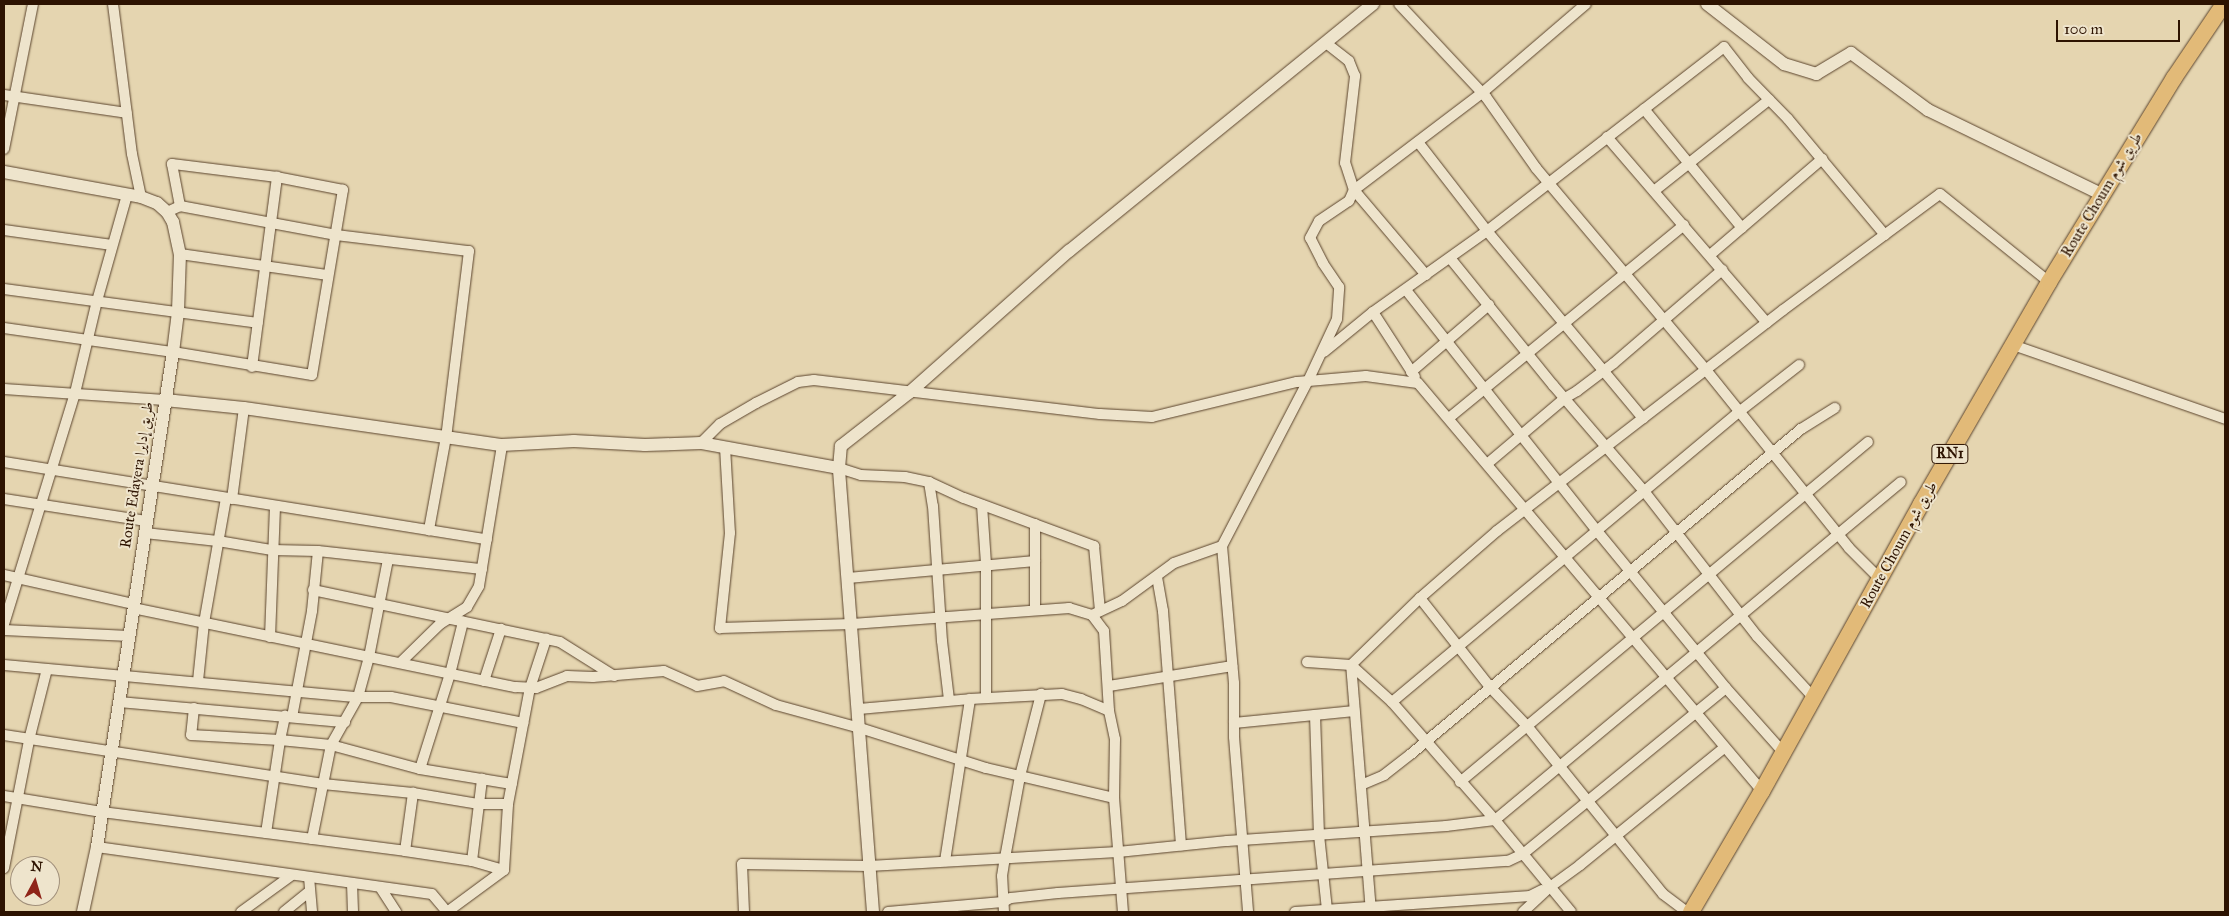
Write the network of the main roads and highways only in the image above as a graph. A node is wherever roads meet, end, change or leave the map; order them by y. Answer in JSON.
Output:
{"nodes":[{"id":1,"x":2224,"y":4,"type":"edge"},
{"id":2,"x":1689,"y":912,"type":"edge"}],
"edges":[{"from":1,"to":2,"type":"highway","name":"Route Choum طريق شوم","number":"RN1"}]}
